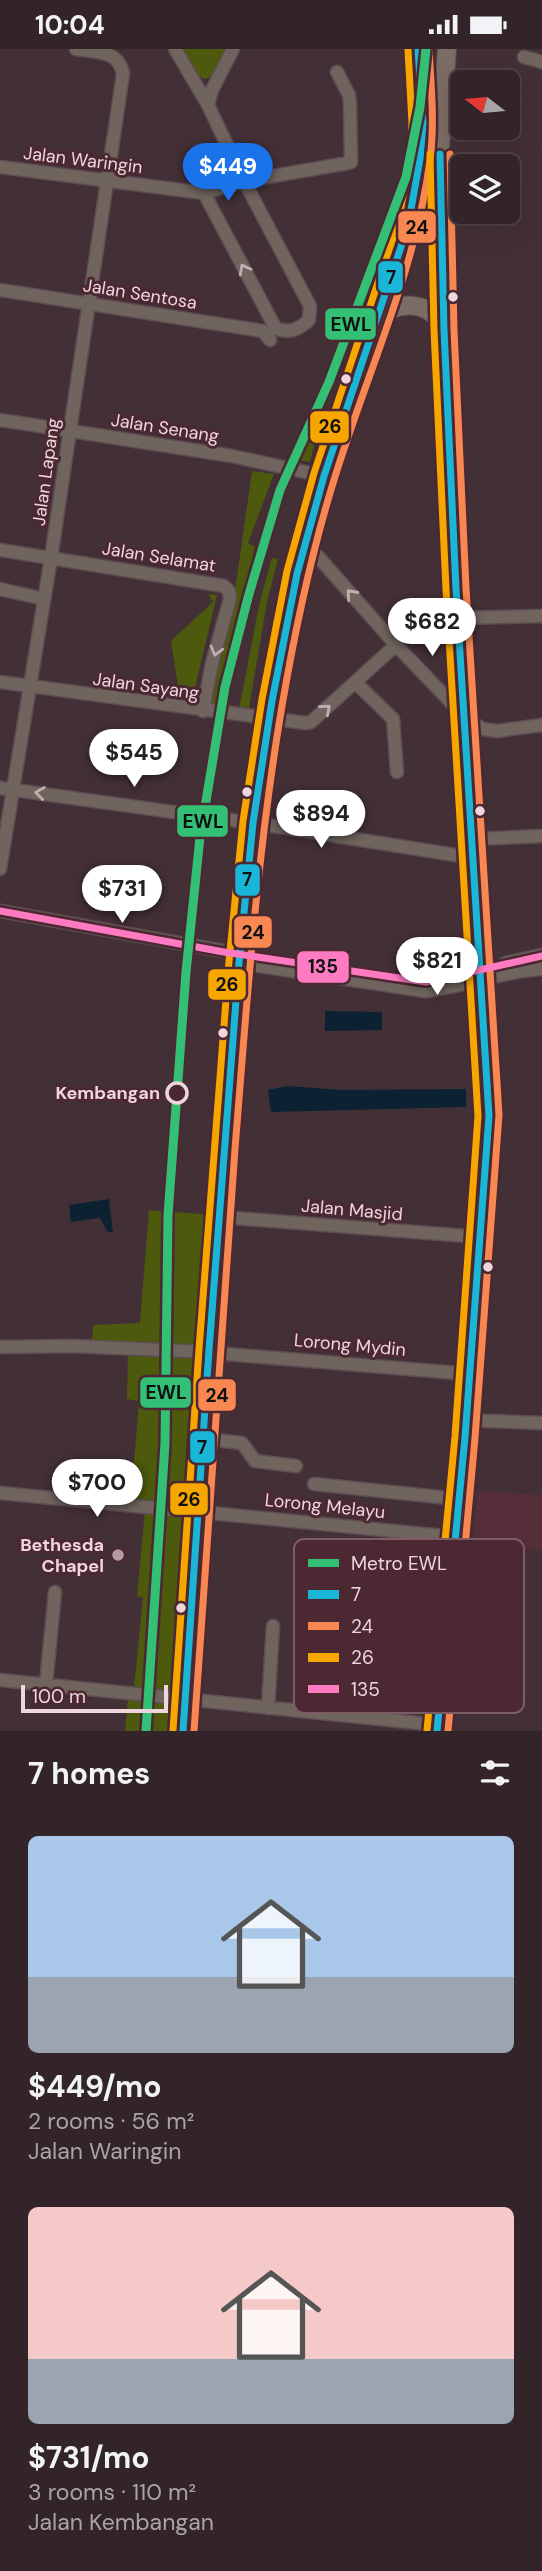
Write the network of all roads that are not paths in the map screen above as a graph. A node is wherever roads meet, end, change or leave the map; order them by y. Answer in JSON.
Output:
{"nodes":[{"id":1,"x":76,"y":49,"type":"edge"},
{"id":2,"x":175,"y":49,"type":"edge"},
{"id":3,"x":233,"y":49,"type":"edge"},
{"id":4,"x":418,"y":49,"type":"edge"},
{"id":5,"x":430,"y":49,"type":"edge"},
{"id":6,"x":447,"y":49,"type":"edge"},
{"id":7,"x":524,"y":57,"type":"dead end"},
{"id":8,"x":542,"y":62,"type":"edge"},
{"id":9,"x":337,"y":72,"type":"dead end"},
{"id":10,"x":423,"y":103,"type":"junction"},
{"id":11,"x":208,"y":105,"type":"junction"},
{"id":12,"x":0,"y":167,"type":"edge"},
{"id":13,"x":106,"y":181,"type":"junction"},
{"id":14,"x":244,"y":181,"type":"junction"},
{"id":15,"x":204,"y":193,"type":"junction"},
{"id":16,"x":0,"y":290,"type":"edge"},
{"id":17,"x":89,"y":303,"type":"junction"},
{"id":18,"x":374,"y":325,"type":"junction"},
{"id":19,"x":444,"y":330,"type":"junction"},
{"id":20,"x":273,"y":334,"type":"junction"},
{"id":21,"x":0,"y":420,"type":"edge"},
{"id":22,"x":70,"y":431,"type":"junction"},
{"id":23,"x":324,"y":476,"type":"junction"},
{"id":24,"x":306,"y":543,"type":"junction"},
{"id":25,"x":0,"y":550,"type":"edge"},
{"id":26,"x":51,"y":558,"type":"junction"},
{"id":27,"x":0,"y":589,"type":"edge"},
{"id":28,"x":44,"y":599,"type":"junction"},
{"id":29,"x":542,"y":616,"type":"edge"},
{"id":30,"x":458,"y":618,"type":"junction"},
{"id":31,"x":396,"y":645,"type":"junction"},
{"id":32,"x":0,"y":682,"type":"edge"},
{"id":33,"x":356,"y":683,"type":"junction"},
{"id":34,"x":29,"y":687,"type":"junction"},
{"id":35,"x":203,"y":711,"type":"junction"},
{"id":36,"x":270,"y":718,"type":"junction"},
{"id":37,"x":466,"y":718,"type":"junction"},
{"id":38,"x":542,"y":725,"type":"edge"},
{"id":39,"x":397,"y":772,"type":"dead end"},
{"id":40,"x":6,"y":789,"type":"edge"},
{"id":41,"x":253,"y":823,"type":"junction"},
{"id":42,"x":542,"y":835,"type":"edge"},
{"id":43,"x":473,"y":839,"type":"junction"},
{"id":44,"x":474,"y":859,"type":"junction"},
{"id":45,"x":0,"y":869,"type":"edge"},
{"id":46,"x":0,"y":911,"type":"edge"},
{"id":47,"x":0,"y":918,"type":"edge"},
{"id":48,"x":542,"y":956,"type":"edge"},
{"id":49,"x":240,"y":958,"type":"junction"},
{"id":50,"x":542,"y":968,"type":"edge"},
{"id":51,"x":480,"y":975,"type":"junction"},
{"id":52,"x":221,"y":1217,"type":"junction"},
{"id":53,"x":480,"y":1237,"type":"junction"},
{"id":54,"x":0,"y":1347,"type":"edge"},
{"id":55,"x":214,"y":1352,"type":"junction"},
{"id":56,"x":470,"y":1374,"type":"junction"},
{"id":57,"x":466,"y":1420,"type":"junction"},
{"id":58,"x":542,"y":1423,"type":"edge"},
{"id":59,"x":204,"y":1439,"type":"junction"},
{"id":60,"x":296,"y":1466,"type":"dead end"},
{"id":61,"x":314,"y":1484,"type":"dead end"},
{"id":62,"x":0,"y":1493,"type":"edge"},
{"id":63,"x":458,"y":1499,"type":"junction"},
{"id":64,"x":197,"y":1518,"type":"junction"},
{"id":65,"x":454,"y":1537,"type":"joint"},
{"id":66,"x":55,"y":1592,"type":"dead end"},
{"id":67,"x":273,"y":1626,"type":"dead end"},
{"id":68,"x":0,"y":1681,"type":"edge"},
{"id":69,"x":46,"y":1684,"type":"junction"},
{"id":70,"x":185,"y":1698,"type":"junction"},
{"id":71,"x":268,"y":1708,"type":"junction"},
{"id":72,"x":294,"y":1711,"type":"edge"},
{"id":73,"x":310,"y":1713,"type":"edge"},
{"id":74,"x":438,"y":1728,"type":"edge"},
{"id":75,"x":183,"y":1731,"type":"edge"}],
"edges":[{"from":1,"to":13,"type":"street","name":"Jalan Lapang"},
{"from":2,"to":11,"type":"street"},
{"from":3,"to":11,"type":"street"},
{"from":4,"to":10,"type":"main road"},
{"from":5,"to":10,"type":"main road"},
{"from":6,"to":19,"type":"main road"},
{"from":7,"to":8,"type":"street"},
{"from":9,"to":14,"type":"street","name":"Jalan Waringin"},
{"from":10,"to":18,"type":"main road"},
{"from":11,"to":14,"type":"street"},
{"from":12,"to":13,"type":"street","name":"Jalan Waringin"},
{"from":13,"to":15,"type":"street","name":"Jalan Waringin"},
{"from":13,"to":17,"type":"street","name":"Jalan Lapang"},
{"from":14,"to":15,"type":"street","name":"Jalan Waringin"},
{"from":14,"to":20,"type":"street"},
{"from":20,"to":15,"type":"street","one_way":true},
{"from":16,"to":17,"type":"street","name":"Jalan Sentosa"},
{"from":17,"to":20,"type":"street","name":"Jalan Sentosa"},
{"from":17,"to":22,"type":"street","name":"Jalan Lapang"},
{"from":18,"to":19,"type":"main road"},
{"from":18,"to":23,"type":"main road"},
{"from":19,"to":30,"type":"main road"},
{"from":21,"to":22,"type":"street","name":"Jalan Senang"},
{"from":22,"to":23,"type":"street","name":"Jalan Senang"},
{"from":22,"to":26,"type":"street","name":"Jalan Lapang"},
{"from":23,"to":24,"type":"main road"},
{"from":31,"to":24,"type":"street","one_way":true},
{"from":24,"to":36,"type":"main road"},
{"from":25,"to":26,"type":"street","name":"Jalan Selamat"},
{"from":26,"to":28,"type":"street","name":"Jalan Lapang"},
{"from":26,"to":35,"type":"street","name":"Jalan Selamat","one_way":true},
{"from":27,"to":28,"type":"street"},
{"from":28,"to":34,"type":"street","name":"Jalan Lapang"},
{"from":29,"to":30,"type":"street"},
{"from":30,"to":37,"type":"main road"},
{"from":31,"to":33,"type":"street","name":"Jalan Sayang"},
{"from":31,"to":37,"type":"street"},
{"from":32,"to":34,"type":"street","name":"Jalan Sayang"},
{"from":36,"to":33,"type":"street","name":"Jalan Sayang","one_way":true},
{"from":33,"to":39,"type":"street"},
{"from":34,"to":35,"type":"street","name":"Jalan Sayang"},
{"from":34,"to":40,"type":"street","name":"Jalan Lapang"},
{"from":35,"to":36,"type":"street","name":"Jalan Sayang"},
{"from":36,"to":41,"type":"main road"},
{"from":37,"to":38,"type":"street"},
{"from":37,"to":43,"type":"main road"},
{"from":41,"to":40,"type":"street","one_way":true},
{"from":40,"to":45,"type":"street","name":"Jalan Lapang"},
{"from":41,"to":44,"type":"street"},
{"from":41,"to":49,"type":"main road"},
{"from":42,"to":43,"type":"street"},
{"from":43,"to":44,"type":"main road"},
{"from":44,"to":51,"type":"main road"},
{"from":46,"to":49,"type":"street"},
{"from":47,"to":49,"type":"street"},
{"from":48,"to":51,"type":"street"},
{"from":49,"to":51,"type":"street"},
{"from":49,"to":52,"type":"main road"},
{"from":50,"to":51,"type":"street"},
{"from":51,"to":53,"type":"main road"},
{"from":52,"to":53,"type":"street","name":"Jalan Masjid"},
{"from":52,"to":55,"type":"main road"},
{"from":53,"to":56,"type":"main road"},
{"from":54,"to":55,"type":"street","name":"Lorong Mydin"},
{"from":55,"to":56,"type":"street","name":"Lorong Mydin"},
{"from":55,"to":59,"type":"main road"},
{"from":56,"to":57,"type":"main road"},
{"from":57,"to":58,"type":"street"},
{"from":57,"to":63,"type":"main road"},
{"from":59,"to":60,"type":"street"},
{"from":59,"to":64,"type":"main road"},
{"from":61,"to":63,"type":"street"},
{"from":62,"to":64,"type":"street","name":"Lorong Melayu"},
{"from":63,"to":65,"type":"main road"},
{"from":64,"to":65,"type":"street","name":"Lorong Melayu"},
{"from":64,"to":70,"type":"main road"},
{"from":66,"to":69,"type":"street"},
{"from":67,"to":71,"type":"street"},
{"from":68,"to":69,"type":"street"},
{"from":69,"to":70,"type":"street"},
{"from":70,"to":71,"type":"street"},
{"from":70,"to":75,"type":"main road"},
{"from":71,"to":72,"type":"street"},
{"from":73,"to":74,"type":"street"}]}
